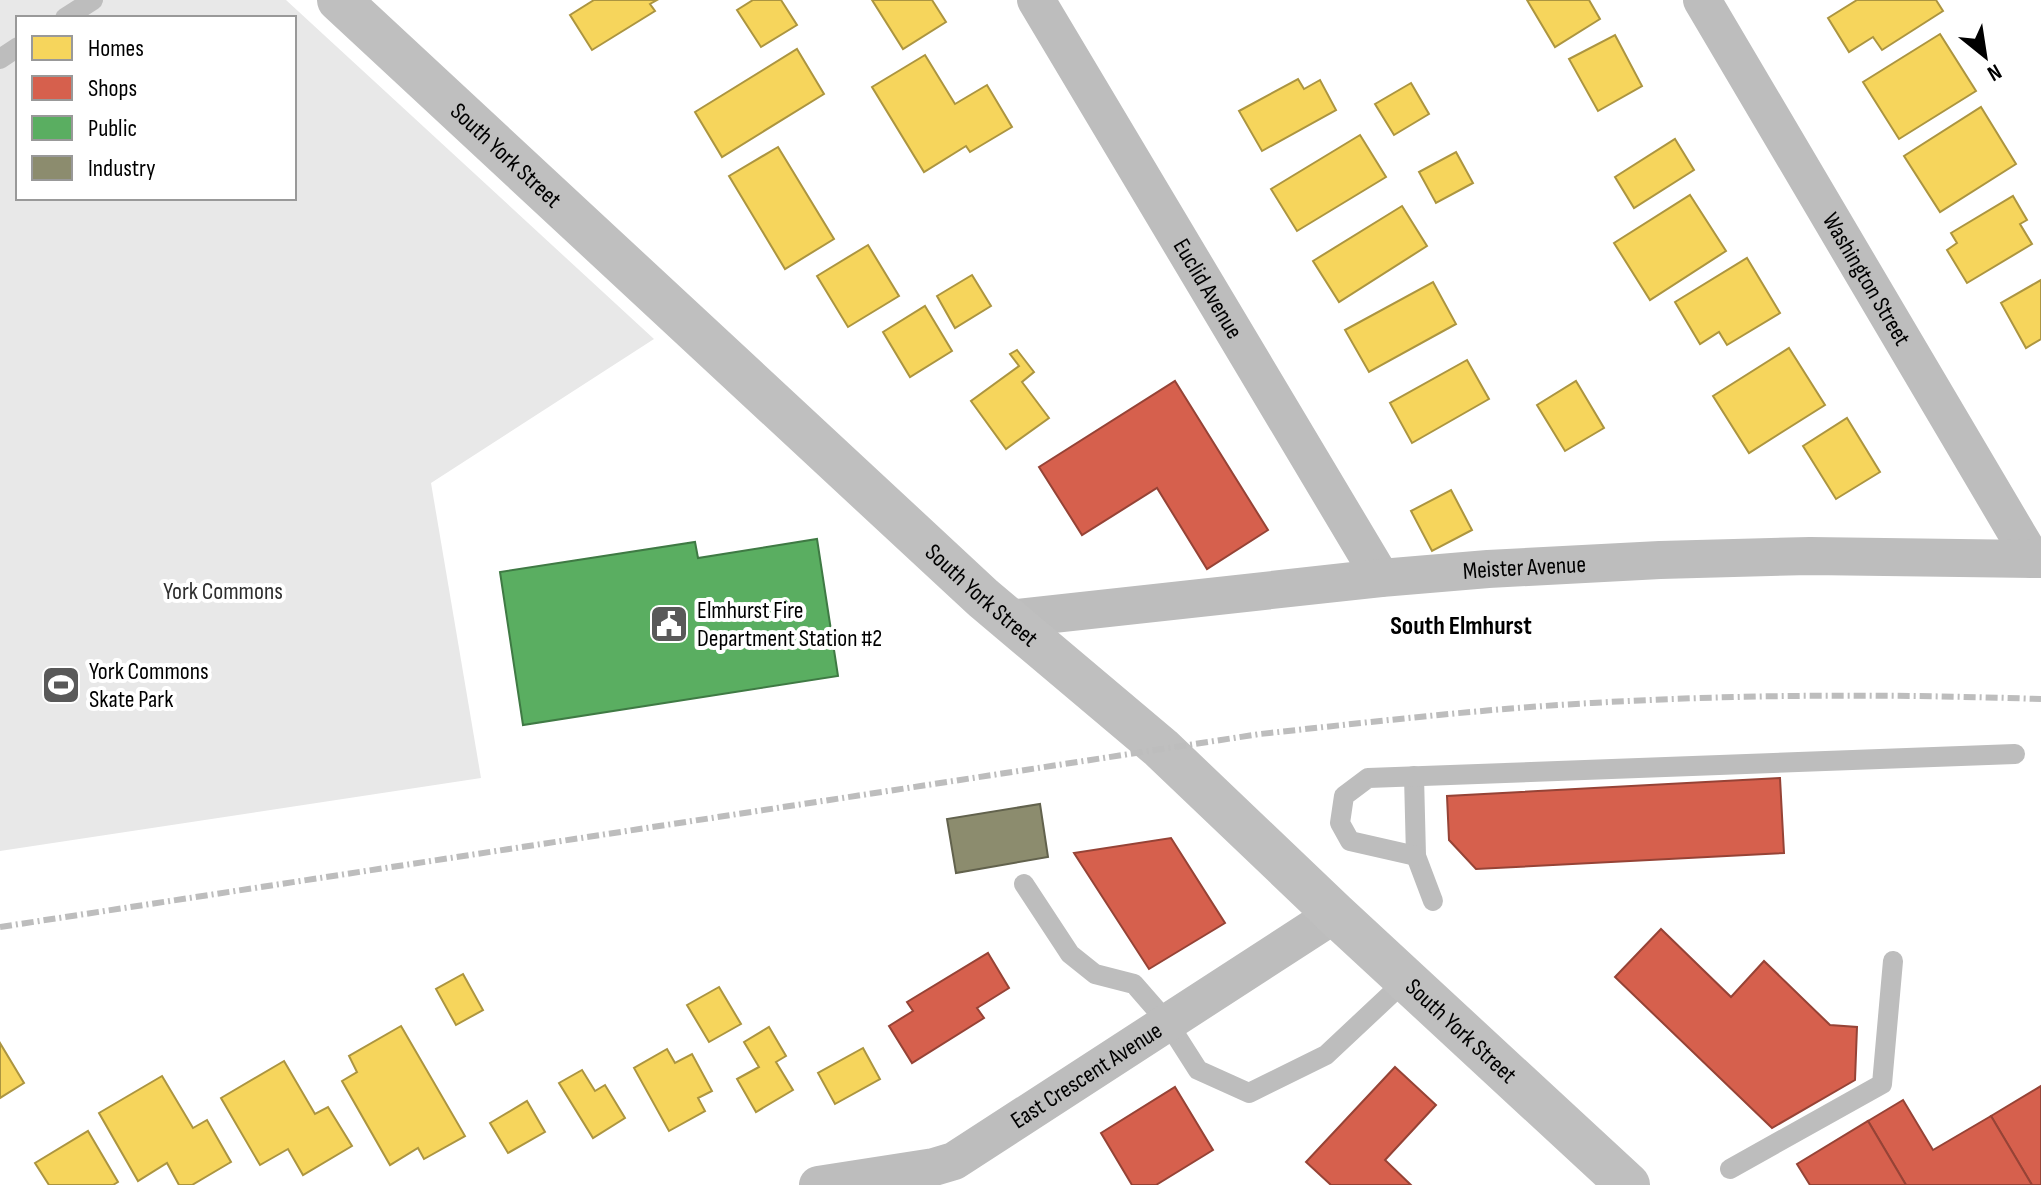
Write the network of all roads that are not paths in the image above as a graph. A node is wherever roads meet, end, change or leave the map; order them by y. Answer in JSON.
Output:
{"nodes":[{"id":1,"x":93,"y":0,"type":"edge"},
{"id":2,"x":339,"y":0,"type":"edge"},
{"id":3,"x":1036,"y":0,"type":"edge"},
{"id":4,"x":1702,"y":0,"type":"edge"},
{"id":5,"x":68,"y":16,"type":"edge"},
{"id":6,"x":2037,"y":559,"type":"edge"},
{"id":7,"x":1381,"y":578,"type":"junction"},
{"id":8,"x":1009,"y":619,"type":"junction"},
{"id":9,"x":2015,"y":754,"type":"dead end"},
{"id":10,"x":1414,"y":776,"type":"junction"},
{"id":11,"x":1416,"y":856,"type":"junction"},
{"id":12,"x":1024,"y":884,"type":"dead end"},
{"id":13,"x":1433,"y":901,"type":"dead end"},
{"id":14,"x":1335,"y":914,"type":"junction"},
{"id":15,"x":1893,"y":961,"type":"dead end"},
{"id":16,"x":1406,"y":980,"type":"junction"},
{"id":17,"x":1168,"y":1023,"type":"junction"},
{"id":18,"x":1730,"y":1169,"type":"dead end"},
{"id":19,"x":818,"y":1185,"type":"edge"},
{"id":20,"x":1628,"y":1185,"type":"edge"}],
"edges":[{"from":1,"to":5,"type":"lane"},
{"from":2,"to":8,"type":"main road","name":"South York Street"},
{"from":3,"to":7,"type":"street","name":"Euclid Avenue"},
{"from":4,"to":6,"type":"street","name":"Washington Street"},
{"from":6,"to":7,"type":"street","name":"Meister Avenue"},
{"from":7,"to":8,"type":"street","name":"Meister Avenue"},
{"from":8,"to":14,"type":"main road","name":"South York Street"},
{"from":9,"to":10,"type":"lane"},
{"from":10,"to":11,"type":"lane"},
{"from":10,"to":11,"type":"lane"},
{"from":11,"to":13,"type":"lane"},
{"from":12,"to":17,"type":"lane"},
{"from":14,"to":16,"type":"main road","name":"South York Street"},
{"from":14,"to":17,"type":"street","name":"East Crescent Avenue"},
{"from":15,"to":18,"type":"lane"},
{"from":16,"to":17,"type":"lane"},
{"from":16,"to":20,"type":"main road","name":"South York Street"},
{"from":17,"to":19,"type":"street","name":"East Crescent Avenue"}]}
